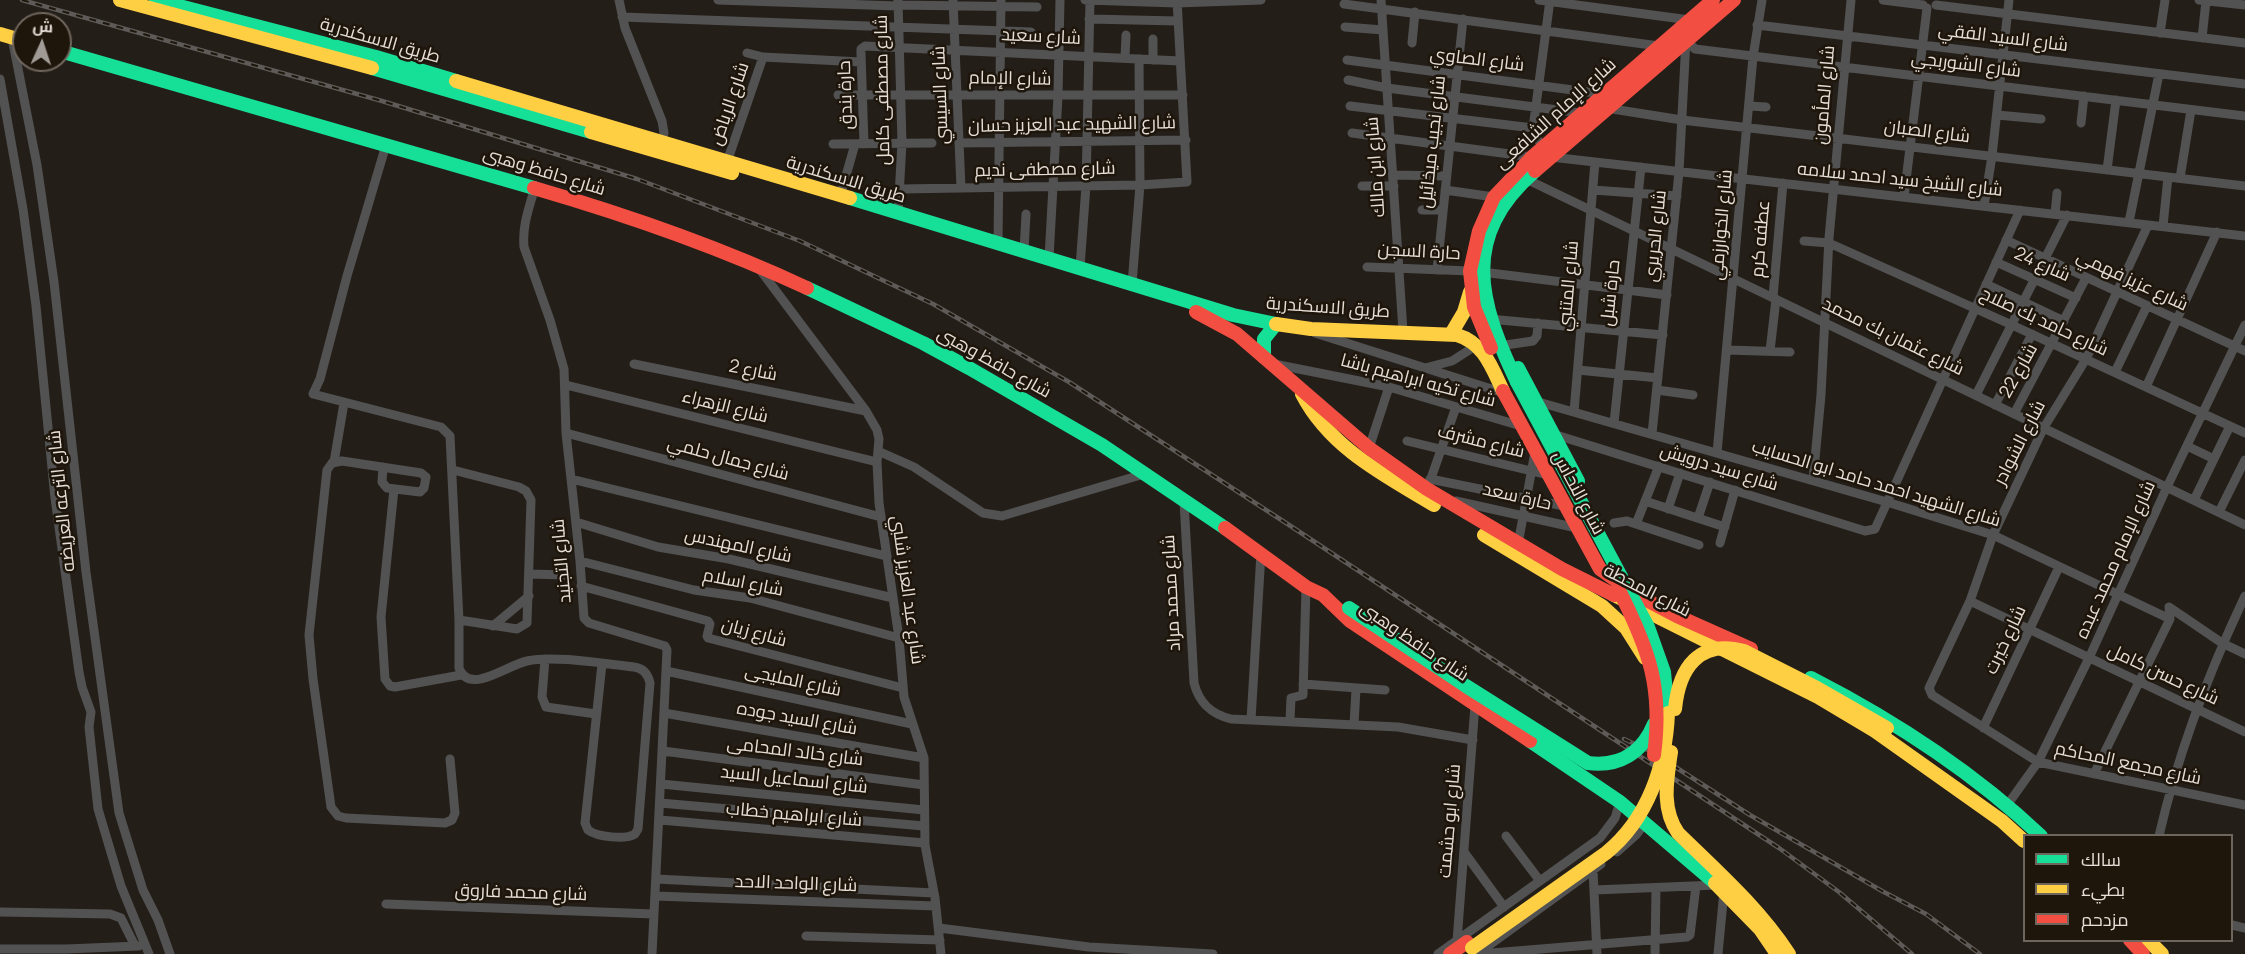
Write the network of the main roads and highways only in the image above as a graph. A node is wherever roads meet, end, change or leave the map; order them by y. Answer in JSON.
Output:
{"nodes":[{"id":1,"x":120,"y":0,"type":"edge"},
{"id":2,"x":156,"y":0,"type":"edge"},
{"id":3,"x":1713,"y":0,"type":"edge"},
{"id":4,"x":1734,"y":0,"type":"edge"},
{"id":5,"x":297,"y":42,"type":"junction"},
{"id":6,"x":72,"y":54,"type":"edge"},
{"id":7,"x":1604,"y":101,"type":"junction"},
{"id":8,"x":661,"y":147,"type":"junction"},
{"id":9,"x":1547,"y":152,"type":"junction"},
{"id":10,"x":1476,"y":271,"type":"junction"},
{"id":11,"x":1470,"y":287,"type":"junction"},
{"id":12,"x":1276,"y":324,"type":"junction"},
{"id":13,"x":1451,"y":334,"type":"junction"},
{"id":14,"x":1499,"y":346,"type":"junction"},
{"id":15,"x":1268,"y":360,"type":"junction"},
{"id":16,"x":1510,"y":386,"type":"junction"},
{"id":17,"x":1298,"y":387,"type":"junction"},
{"id":18,"x":1600,"y":569,"type":"junction"},
{"id":19,"x":1591,"y":583,"type":"junction"},
{"id":20,"x":1323,"y":595,"type":"junction"},
{"id":21,"x":1637,"y":595,"type":"junction"},
{"id":22,"x":1657,"y":686,"type":"junction"},
{"id":23,"x":1658,"y":711,"type":"junction"},
{"id":24,"x":2033,"y":834,"type":"edge"},
{"id":25,"x":2039,"y":834,"type":"edge"},
{"id":26,"x":2023,"y":839,"type":"edge"},
{"id":27,"x":2132,"y":942,"type":"edge"},
{"id":28,"x":2150,"y":942,"type":"edge"},
{"id":29,"x":1471,"y":949,"type":"edge"},
{"id":30,"x":1779,"y":953,"type":"edge"},
{"id":31,"x":1450,"y":954,"type":"edge"},
{"id":32,"x":2143,"y":954,"type":"edge"},
{"id":33,"x":2162,"y":954,"type":"edge"}],
"edges":[{"from":1,"to":5,"type":"main road","name":"طريق الاسكندرية"},
{"from":2,"to":5,"type":"main road","name":"طريق الاسكندرية"},
{"from":3,"to":7,"type":"main road","name":"شارع الإمام الشافعى"},
{"from":4,"to":7,"type":"main road","name":"شارع الإمام الشافعى"},
{"from":5,"to":8,"type":"main road","name":"طريق الاسكندرية"},
{"from":6,"to":20,"type":"main road","name":"شارع حافظ وهبى"},
{"from":7,"to":9,"type":"main road","name":"شارع الإمام الشافعى"},
{"from":7,"to":9,"type":"main road","name":"شارع الإمام الشافعى"},
{"from":8,"to":12,"type":"main road","name":"طريق الاسكندرية"},
{"from":8,"to":15,"type":"main road","name":"طريق الاسكندرية"},
{"from":9,"to":10,"type":"main road","name":"شارع الإمام الشافعى"},
{"from":9,"to":10,"type":"main road","name":"شارع الإمام الشافعى"},
{"from":10,"to":11,"type":"main road","name":"شارع الإمام الشافعى"},
{"from":10,"to":14,"type":"main road","name":"شارع الإمام الشافعى"},
{"from":11,"to":13,"type":"main road"},
{"from":11,"to":16,"type":"main road","name":"شارع الإمام الشافعى"},
{"from":12,"to":13,"type":"main road","name":"طريق الاسكندرية"},
{"from":12,"to":15,"type":"main road"},
{"from":13,"to":16,"type":"main road","name":"طريق الاسكندرية"},
{"from":14,"to":16,"type":"main road","name":"شارع الإمام الشافعى"},
{"from":14,"to":21,"type":"main road","name":"شارع الإمام الشافعى"},
{"from":15,"to":17,"type":"main road","name":"شارع المحطة"},
{"from":16,"to":18,"type":"main road","name":"شارع النحاس"},
{"from":16,"to":22,"type":"main road","bridge":true},
{"from":16,"to":29,"type":"main road","bridge":true},
{"from":17,"to":19,"type":"main road","name":"شارع المحطة"},
{"from":17,"to":22,"type":"main road","bridge":true},
{"from":18,"to":19,"type":"main road"},
{"from":18,"to":21,"type":"main road","name":"شارع النحاس"},
{"from":19,"to":26,"type":"main road","name":"شارع المحطة"},
{"from":20,"to":23,"type":"main road","bridge":true},
{"from":20,"to":30,"type":"main road","name":"شارع حافظ وهبى"},
{"from":21,"to":25,"type":"main road","name":"شارع المحطة"},
{"from":22,"to":23,"type":"main road","bridge":true},
{"from":23,"to":29,"type":"main road","bridge":true},
{"from":24,"to":30,"type":"main road","bridge":true},
{"from":27,"to":32,"type":"main road"},
{"from":28,"to":33,"type":"main road"},
{"from":29,"to":31,"type":"main road"}]}
